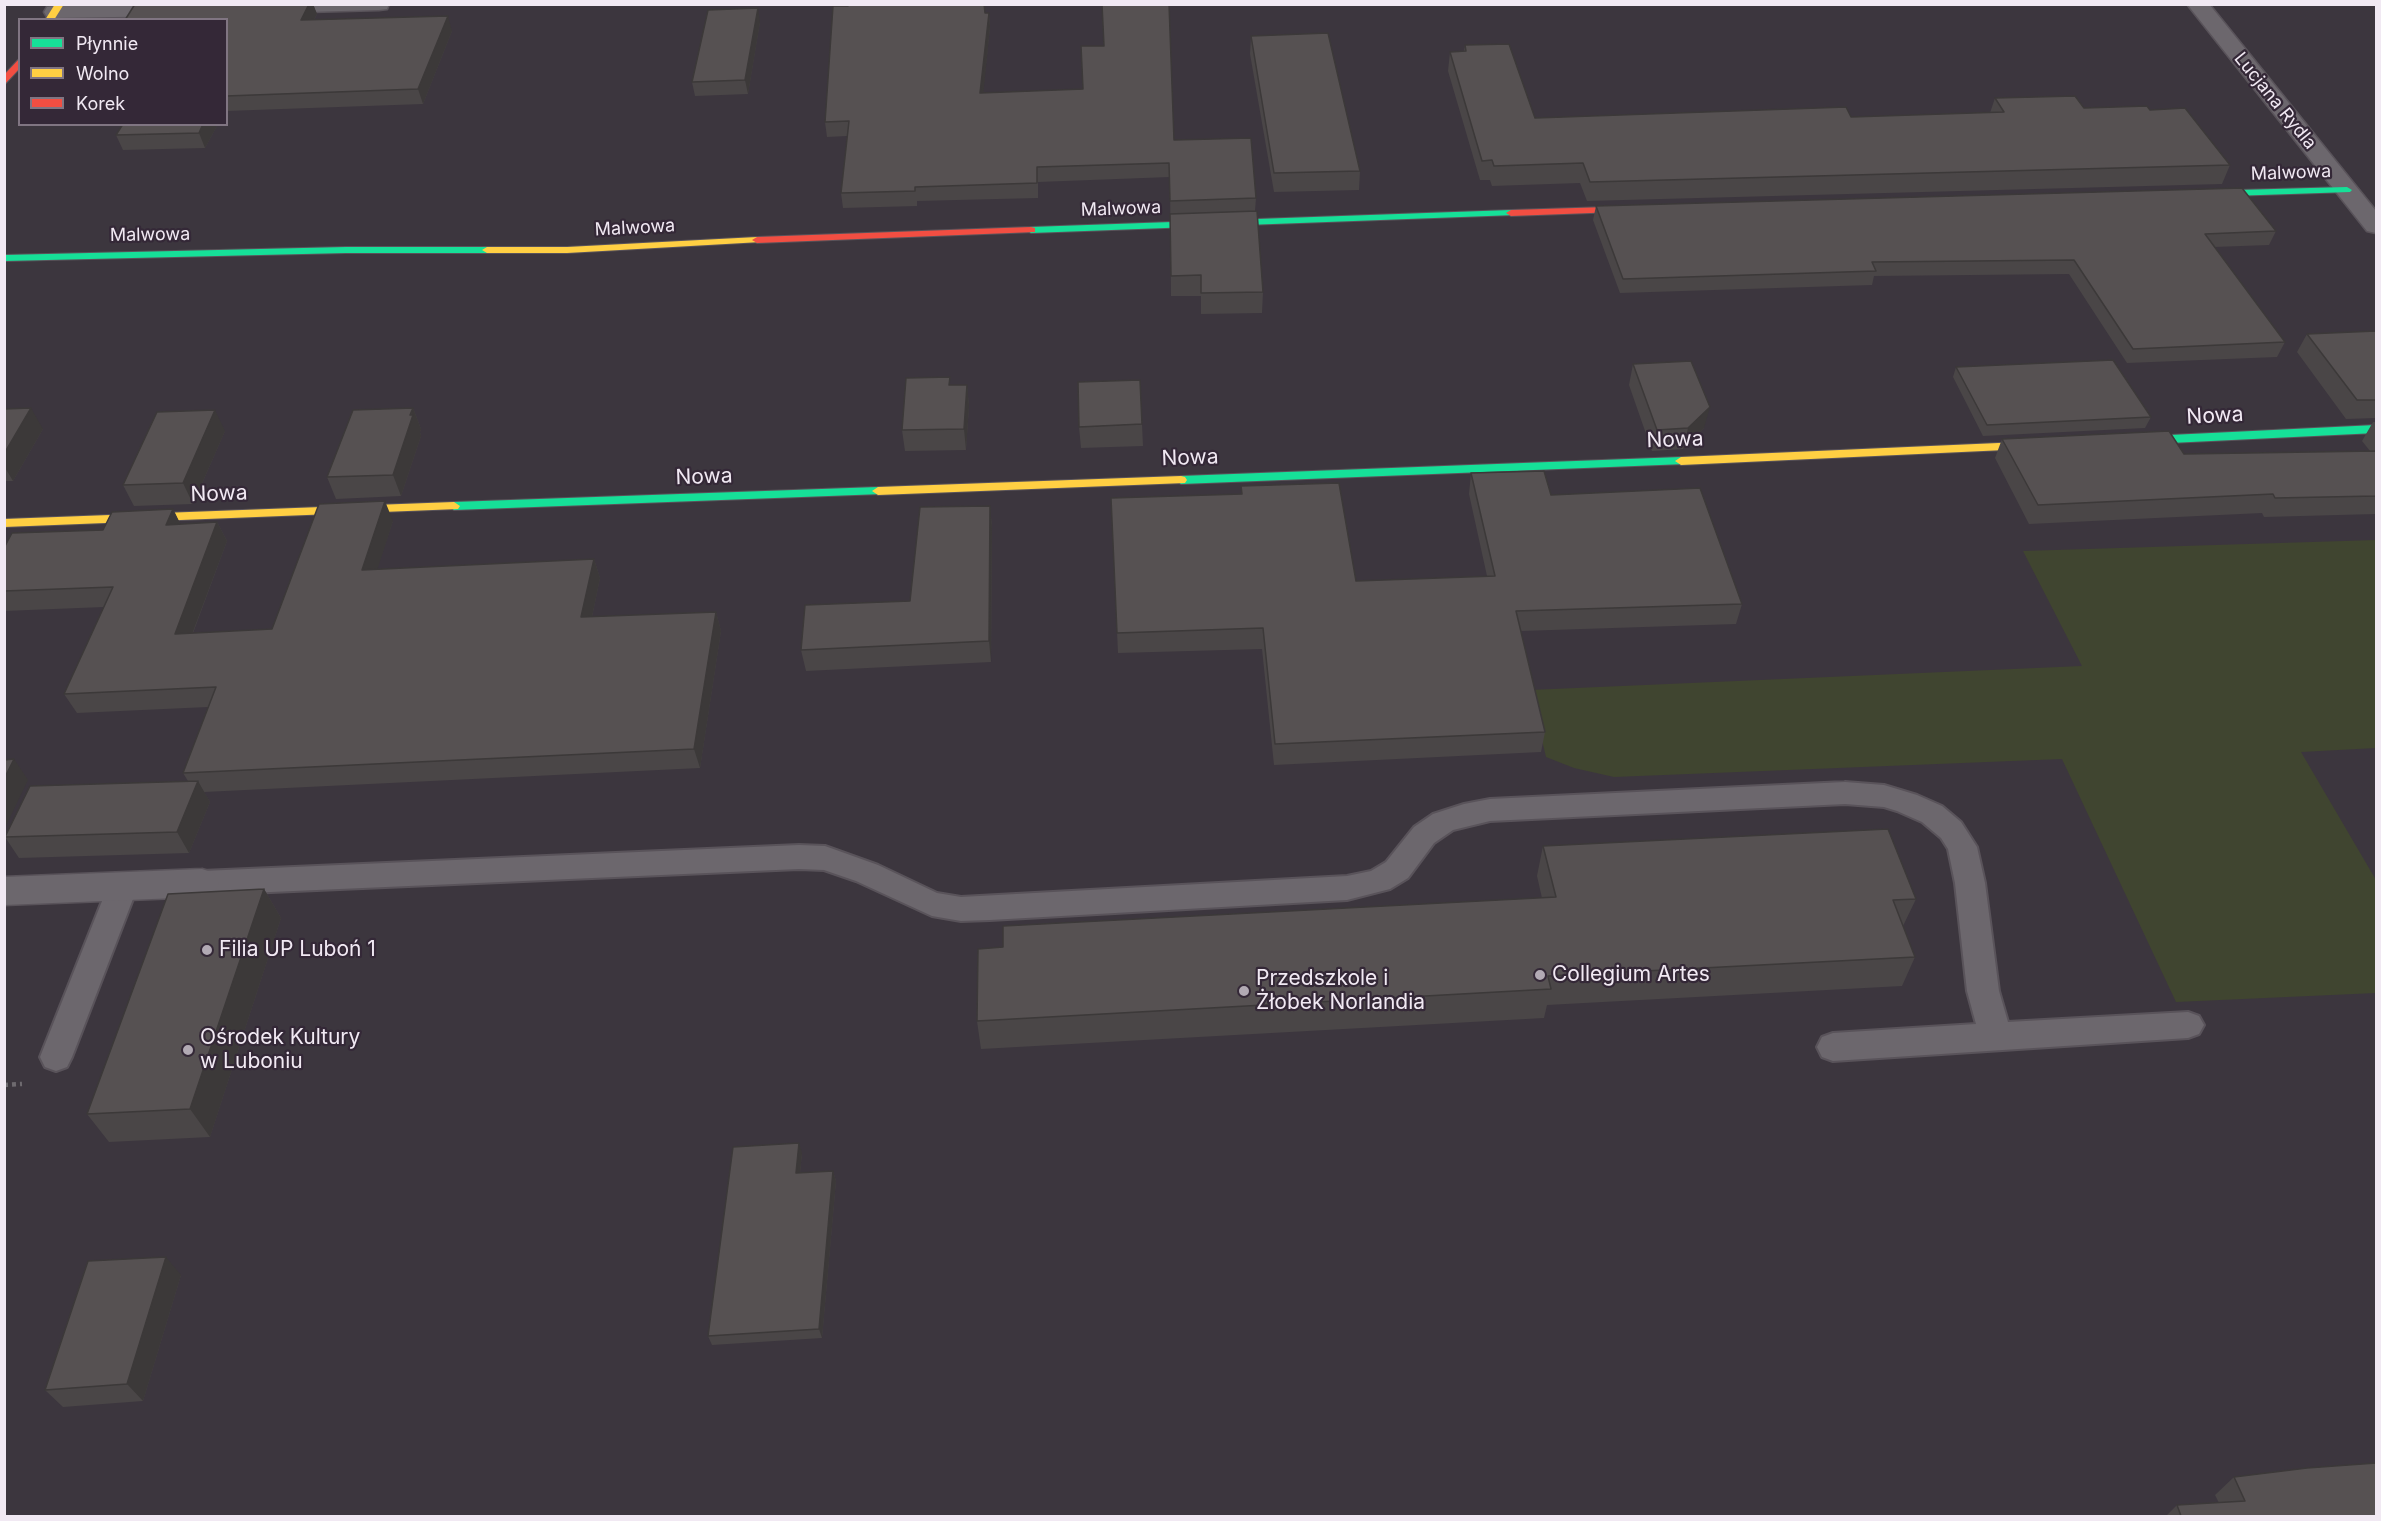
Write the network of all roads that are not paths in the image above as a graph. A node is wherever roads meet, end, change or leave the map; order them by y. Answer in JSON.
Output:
{"nodes":[{"id":1,"x":379,"y":4,"type":"edge"},
{"id":2,"x":2197,"y":4,"type":"edge"},
{"id":3,"x":249,"y":8,"type":"edge"},
{"id":4,"x":201,"y":9,"type":"edge"},
{"id":5,"x":55,"y":12,"type":"edge"},
{"id":6,"x":18,"y":64,"type":"edge"},
{"id":7,"x":4,"y":82,"type":"edge"},
{"id":8,"x":2347,"y":190,"type":"junction"},
{"id":9,"x":2191,"y":194,"type":"edge"},
{"id":10,"x":1655,"y":209,"type":"edge"},
{"id":11,"x":2376,"y":226,"type":"edge"},
{"id":12,"x":4,"y":258,"type":"edge"},
{"id":13,"x":2376,"y":429,"type":"edge"},
{"id":14,"x":2116,"y":441,"type":"edge"},
{"id":15,"x":2057,"y":444,"type":"edge"},
{"id":16,"x":4,"y":523,"type":"edge"},
{"id":17,"x":202,"y":883,"type":"joint"},
{"id":18,"x":123,"y":886,"type":"junction"},
{"id":19,"x":4,"y":891,"type":"edge"},
{"id":20,"x":2188,"y":1025,"type":"dead end"},
{"id":21,"x":1995,"y":1036,"type":"junction"},
{"id":22,"x":1833,"y":1047,"type":"dead end"},
{"id":23,"x":56,"y":1057,"type":"dead end"}],
"edges":[{"from":1,"to":3,"type":"street"},
{"from":2,"to":8,"type":"street","name":"Lucjana Rydla"},
{"from":4,"to":5,"type":"street"},
{"from":6,"to":7,"type":"street"},
{"from":8,"to":9,"type":"street","name":"Malwowa"},
{"from":8,"to":11,"type":"street","name":"Lucjana Rydla"},
{"from":10,"to":12,"type":"street","name":"Malwowa"},
{"from":13,"to":14,"type":"street","name":"Nowa"},
{"from":15,"to":16,"type":"street","name":"Nowa"},
{"from":17,"to":18,"type":"street"},
{"from":17,"to":21,"type":"lane"},
{"from":18,"to":19,"type":"street"},
{"from":18,"to":23,"type":"lane"},
{"from":20,"to":21,"type":"lane"},
{"from":21,"to":22,"type":"lane"}]}
